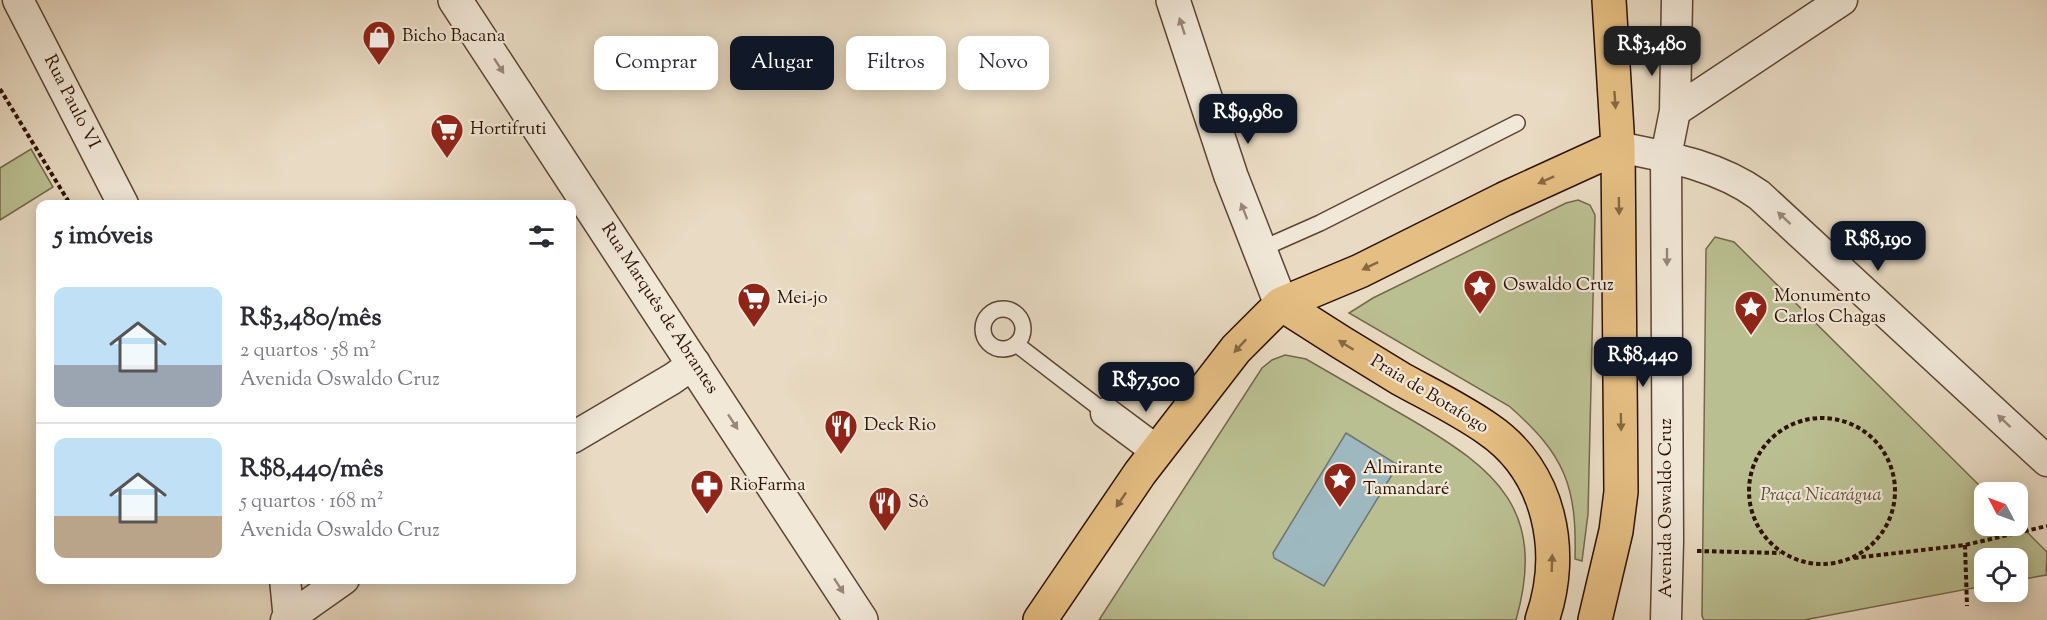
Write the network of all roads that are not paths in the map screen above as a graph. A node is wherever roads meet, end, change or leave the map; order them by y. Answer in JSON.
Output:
{"nodes":[{"id":1,"x":18,"y":0,"type":"edge"},
{"id":2,"x":455,"y":0,"type":"edge"},
{"id":3,"x":1173,"y":0,"type":"edge"},
{"id":4,"x":1609,"y":0,"type":"edge"},
{"id":5,"x":1677,"y":0,"type":"edge"},
{"id":6,"x":1842,"y":0,"type":"edge"},
{"id":7,"x":1675,"y":111,"type":"junction"},
{"id":8,"x":1517,"y":123,"type":"dead end"},
{"id":9,"x":1618,"y":147,"type":"junction"},
{"id":10,"x":1666,"y":156,"type":"junction"},
{"id":11,"x":121,"y":200,"type":"edge"},
{"id":12,"x":1259,"y":250,"type":"junction"},
{"id":13,"x":1281,"y":304,"type":"junction"},
{"id":14,"x":1016,"y":344,"type":"dead end"},
{"id":15,"x":695,"y":363,"type":"junction"},
{"id":16,"x":1106,"y":413,"type":"joint"},
{"id":17,"x":576,"y":436,"type":"edge"},
{"id":18,"x":1157,"y":451,"type":"junction"},
{"id":19,"x":2047,"y":461,"type":"edge"},
{"id":20,"x":285,"y":584,"type":"edge"},
{"id":21,"x":337,"y":584,"type":"edge"},
{"id":22,"x":288,"y":619,"type":"edge"},
{"id":23,"x":861,"y":620,"type":"edge"},
{"id":24,"x":1041,"y":620,"type":"edge"},
{"id":25,"x":1542,"y":620,"type":"edge"},
{"id":26,"x":1595,"y":620,"type":"edge"},
{"id":27,"x":1666,"y":620,"type":"edge"}],
"edges":[{"from":1,"to":11,"type":"street","name":"Rua Paulo VI"},
{"from":2,"to":15,"type":"street","name":"Rua Marquês de Abrantes","one_way":true},
{"from":12,"to":3,"type":"street","one_way":true},
{"from":4,"to":9,"type":"main road","one_way":true},
{"from":5,"to":7,"type":"street","name":"Avenida Oswaldo Cruz"},
{"from":6,"to":7,"type":"street"},
{"from":7,"to":10,"type":"street","name":"Avenida Oswaldo Cruz"},
{"from":8,"to":12,"type":"lane"},
{"from":9,"to":10,"type":"street"},
{"from":9,"to":13,"type":"main road","one_way":true},
{"from":9,"to":26,"type":"main road","one_way":true},
{"from":19,"to":10,"type":"street","one_way":true},
{"from":10,"to":27,"type":"street","name":"Avenida Oswaldo Cruz","one_way":true},
{"from":12,"to":13,"type":"street"},
{"from":13,"to":18,"type":"main road","one_way":true},
{"from":25,"to":13,"type":"main road","name":"Praia de Botafogo","one_way":true},
{"from":14,"to":16,"type":"lane"},
{"from":15,"to":17,"type":"street"},
{"from":15,"to":23,"type":"street","name":"Rua Marquês de Abrantes","one_way":true},
{"from":16,"to":18,"type":"street"},
{"from":18,"to":24,"type":"main road","one_way":true},
{"from":20,"to":22,"type":"street"},
{"from":21,"to":22,"type":"street"}]}
